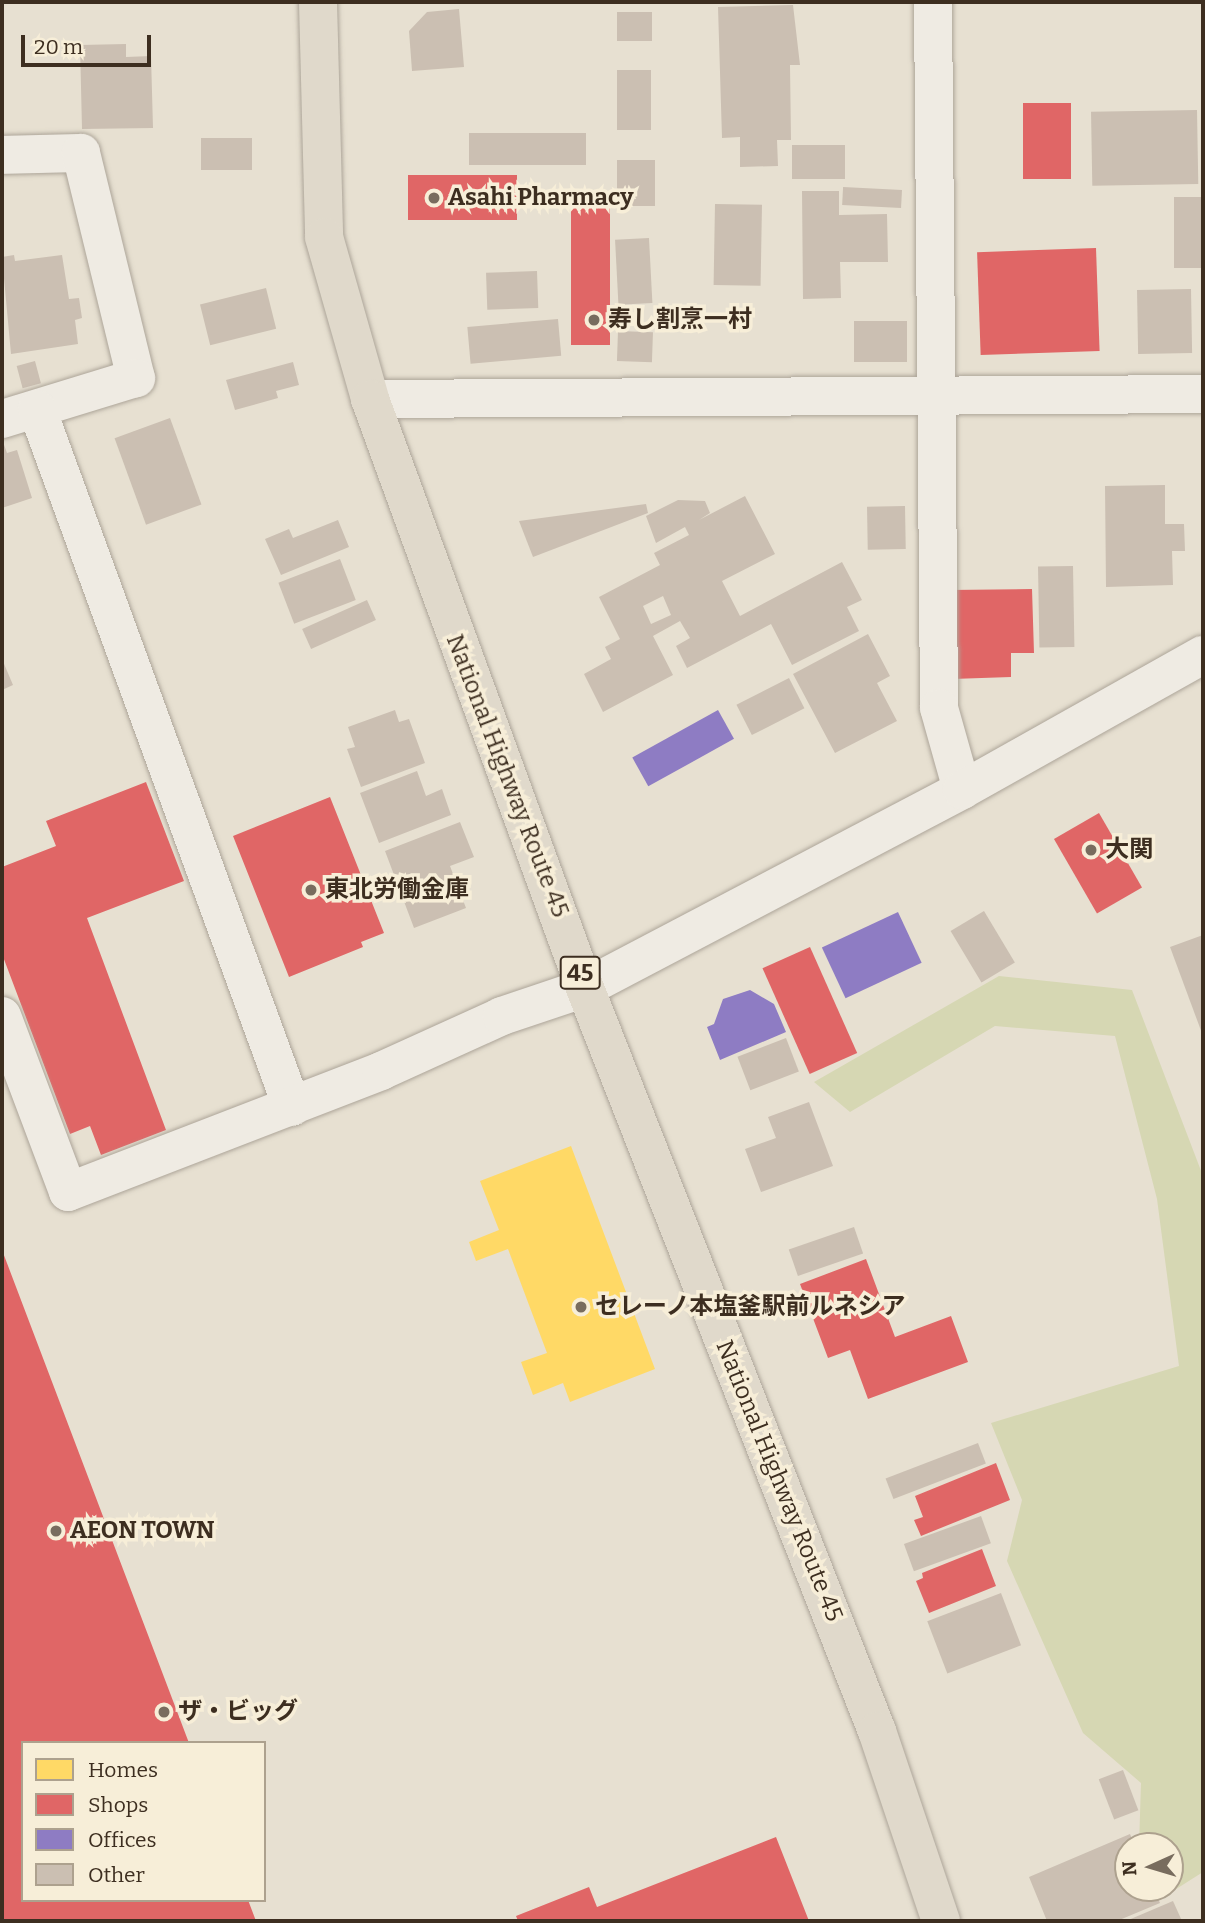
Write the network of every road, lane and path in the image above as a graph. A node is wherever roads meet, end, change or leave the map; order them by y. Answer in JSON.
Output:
{"nodes":[{"id":1,"x":318,"y":2,"type":"edge"},
{"id":2,"x":933,"y":2,"type":"edge"},
{"id":3,"x":2,"y":155,"type":"edge"},
{"id":4,"x":1203,"y":394,"type":"edge"},
{"id":5,"x":935,"y":396,"type":"junction"},
{"id":6,"x":370,"y":399,"type":"junction"},
{"id":7,"x":19,"y":414,"type":"edge"},
{"id":8,"x":1203,"y":655,"type":"edge"},
{"id":9,"x":962,"y":790,"type":"junction"},
{"id":10,"x":585,"y":988,"type":"junction"},
{"id":11,"x":2,"y":1016,"type":"edge"},
{"id":12,"x":292,"y":1107,"type":"junction"},
{"id":13,"x":941,"y":1921,"type":"edge"}],
"edges":[{"from":1,"to":6,"type":"highway","name":"National Highway Route 45","number":"45"},
{"from":2,"to":5,"type":"street"},
{"from":3,"to":7,"type":"street"},
{"from":4,"to":5,"type":"street"},
{"from":5,"to":6,"type":"street"},
{"from":5,"to":9,"type":"street"},
{"from":6,"to":10,"type":"highway","name":"National Highway Route 45","number":"45"},
{"from":7,"to":12,"type":"street"},
{"from":8,"to":9,"type":"street"},
{"from":9,"to":10,"type":"street"},
{"from":10,"to":12,"type":"street"},
{"from":10,"to":13,"type":"highway","name":"National Highway Route 45","number":"45"},
{"from":11,"to":12,"type":"street"}]}
